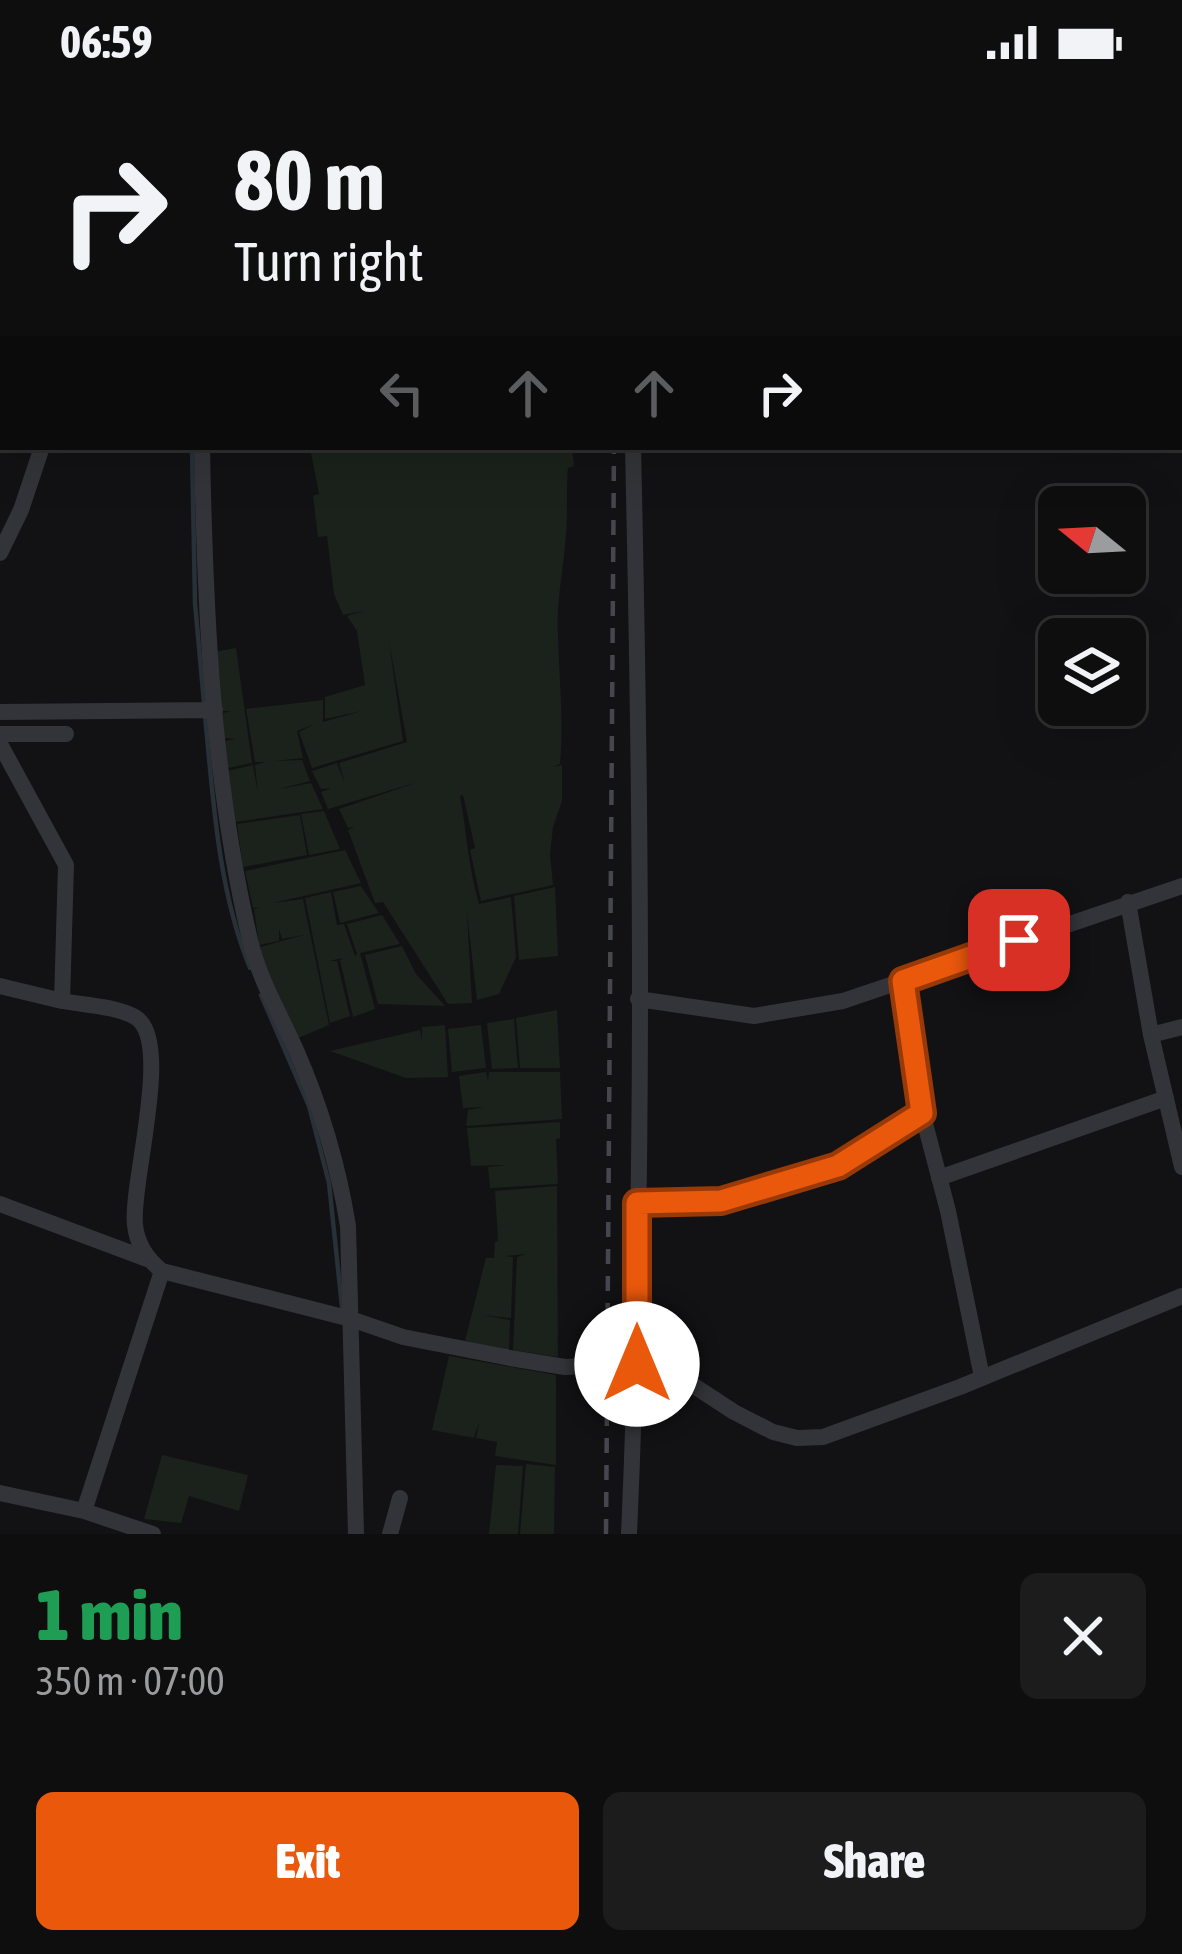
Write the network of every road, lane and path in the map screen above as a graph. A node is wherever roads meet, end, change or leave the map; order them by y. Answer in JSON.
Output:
{"nodes":[{"id":1,"x":41,"y":450,"type":"edge"},
{"id":2,"x":202,"y":450,"type":"edge"},
{"id":3,"x":633,"y":450,"type":"edge"},
{"id":4,"x":0,"y":554,"type":"edge"},
{"id":5,"x":208,"y":710,"type":"junction"},
{"id":6,"x":0,"y":712,"type":"edge"},
{"id":7,"x":0,"y":734,"type":"edge"},
{"id":8,"x":66,"y":734,"type":"dead end"},
{"id":9,"x":0,"y":744,"type":"edge"},
{"id":10,"x":1182,"y":886,"type":"edge"},
{"id":11,"x":1128,"y":902,"type":"junction"},
{"id":12,"x":903,"y":981,"type":"junction"},
{"id":13,"x":0,"y":986,"type":"edge"},
{"id":14,"x":62,"y":1000,"type":"junction"},
{"id":15,"x":638,"y":1000,"type":"junction"},
{"id":16,"x":1182,"y":1027,"type":"edge"},
{"id":17,"x":1151,"y":1035,"type":"junction"},
{"id":18,"x":1166,"y":1098,"type":"junction"},
{"id":19,"x":922,"y":1113,"type":"junction"},
{"id":20,"x":1182,"y":1167,"type":"edge"},
{"id":21,"x":940,"y":1178,"type":"junction"},
{"id":22,"x":637,"y":1203,"type":"junction"},
{"id":23,"x":0,"y":1204,"type":"edge"},
{"id":24,"x":155,"y":1265,"type":"junction"},
{"id":25,"x":1182,"y":1296,"type":"edge"},
{"id":26,"x":349,"y":1319,"type":"junction"},
{"id":27,"x":637,"y":1364,"type":"junction"},
{"id":28,"x":982,"y":1377,"type":"junction"},
{"id":29,"x":0,"y":1492,"type":"edge"},
{"id":30,"x":400,"y":1498,"type":"dead end"},
{"id":31,"x":84,"y":1511,"type":"junction"},
{"id":32,"x":153,"y":1534,"type":"edge"},
{"id":33,"x":356,"y":1534,"type":"edge"},
{"id":34,"x":390,"y":1534,"type":"edge"},
{"id":35,"x":628,"y":1534,"type":"edge"}],
"edges":[{"from":1,"to":4,"type":"street"},
{"from":2,"to":5,"type":"street"},
{"from":3,"to":15,"type":"street"},
{"from":5,"to":6,"type":"street"},
{"from":5,"to":26,"type":"street"},
{"from":7,"to":8,"type":"street"},
{"from":9,"to":14,"type":"street"},
{"from":10,"to":11,"type":"street"},
{"from":11,"to":12,"type":"street"},
{"from":11,"to":17,"type":"street"},
{"from":12,"to":15,"type":"street"},
{"from":12,"to":19,"type":"street"},
{"from":13,"to":14,"type":"street"},
{"from":14,"to":24,"type":"street"},
{"from":15,"to":22,"type":"street"},
{"from":16,"to":17,"type":"street"},
{"from":17,"to":18,"type":"street"},
{"from":18,"to":20,"type":"street"},
{"from":18,"to":21,"type":"street"},
{"from":19,"to":21,"type":"street"},
{"from":19,"to":22,"type":"street"},
{"from":21,"to":28,"type":"street"},
{"from":22,"to":27,"type":"street"},
{"from":23,"to":24,"type":"street"},
{"from":24,"to":26,"type":"street"},
{"from":24,"to":31,"type":"street"},
{"from":25,"to":28,"type":"street"},
{"from":26,"to":27,"type":"street"},
{"from":26,"to":33,"type":"street"},
{"from":27,"to":28,"type":"street"},
{"from":27,"to":35,"type":"street"},
{"from":29,"to":31,"type":"street"},
{"from":30,"to":34,"type":"street"},
{"from":31,"to":32,"type":"street"}]}
